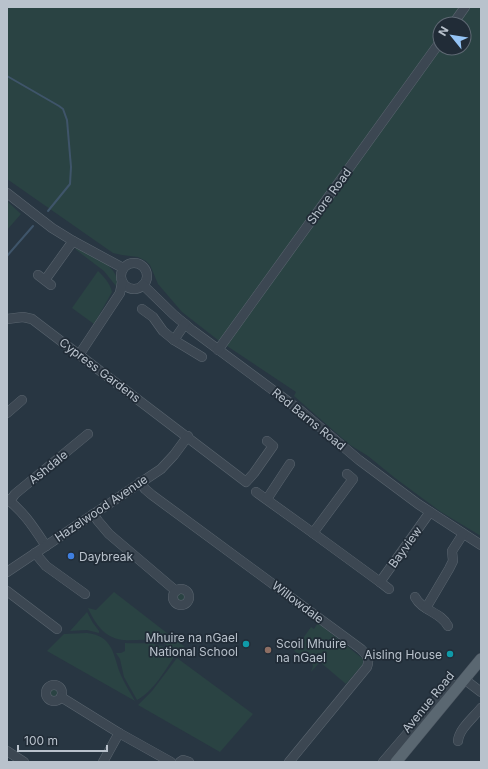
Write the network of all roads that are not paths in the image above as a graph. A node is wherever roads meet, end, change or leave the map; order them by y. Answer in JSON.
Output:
{"nodes":[{"id":1,"x":465,"y":7,"type":"edge"},
{"id":2,"x":459,"y":16,"type":"edge"},
{"id":3,"x":432,"y":53,"type":"edge"},
{"id":4,"x":7,"y":193,"type":"edge"},
{"id":5,"x":72,"y":241,"type":"junction"},
{"id":6,"x":123,"y":268,"type":"junction"},
{"id":7,"x":44,"y":280,"type":"dead end"},
{"id":8,"x":122,"y":282,"type":"junction"},
{"id":9,"x":143,"y":285,"type":"junction"},
{"id":10,"x":131,"y":289,"type":"junction"},
{"id":11,"x":120,"y":293,"type":"junction"},
{"id":12,"x":140,"y":311,"type":"dead end"},
{"id":13,"x":7,"y":319,"type":"edge"},
{"id":14,"x":185,"y":324,"type":"junction"},
{"id":15,"x":174,"y":340,"type":"junction"},
{"id":16,"x":218,"y":350,"type":"junction"},
{"id":17,"x":79,"y":355,"type":"junction"},
{"id":18,"x":202,"y":357,"type":"dead end"},
{"id":19,"x":22,"y":400,"type":"dead end"},
{"id":20,"x":7,"y":414,"type":"edge"},
{"id":21,"x":88,"y":433,"type":"dead end"},
{"id":22,"x":188,"y":436,"type":"junction"},
{"id":23,"x":267,"y":441,"type":"dead end"},
{"id":24,"x":290,"y":464,"type":"dead end"},
{"id":25,"x":353,"y":479,"type":"dead end"},
{"id":26,"x":140,"y":482,"type":"junction"},
{"id":27,"x":256,"y":492,"type":"dead end"},
{"id":28,"x":267,"y":499,"type":"junction"},
{"id":29,"x":8,"y":500,"type":"edge"},
{"id":30,"x":430,"y":512,"type":"junction"},
{"id":31,"x":93,"y":514,"type":"junction"},
{"id":32,"x":314,"y":533,"type":"junction"},
{"id":33,"x":462,"y":534,"type":"junction"},
{"id":34,"x":481,"y":545,"type":"edge"},
{"id":35,"x":46,"y":546,"type":"junction"},
{"id":36,"x":34,"y":553,"type":"junction"},
{"id":37,"x":7,"y":572,"type":"edge"},
{"id":38,"x":380,"y":582,"type":"junction"},
{"id":39,"x":389,"y":589,"type":"dead end"},
{"id":40,"x":7,"y":591,"type":"edge"},
{"id":41,"x":176,"y":591,"type":"dead end"},
{"id":42,"x":85,"y":594,"type":"dead end"},
{"id":43,"x":415,"y":597,"type":"dead end"},
{"id":44,"x":426,"y":608,"type":"junction"},
{"id":45,"x":448,"y":626,"type":"dead end"},
{"id":46,"x":56,"y":630,"type":"dead end"},
{"id":47,"x":481,"y":659,"type":"edge"},
{"id":48,"x":461,"y":683,"type":"junction"},
{"id":49,"x":481,"y":692,"type":"edge"},
{"id":50,"x":61,"y":697,"type":"dead end"},
{"id":51,"x":481,"y":708,"type":"edge"},
{"id":52,"x":119,"y":734,"type":"junction"},
{"id":53,"x":458,"y":741,"type":"dead end"},
{"id":54,"x":7,"y":751,"type":"edge"},
{"id":55,"x":291,"y":761,"type":"edge"},
{"id":56,"x":24,"y":762,"type":"edge"},
{"id":57,"x":103,"y":762,"type":"edge"},
{"id":58,"x":171,"y":762,"type":"edge"},
{"id":59,"x":180,"y":762,"type":"edge"},
{"id":60,"x":189,"y":762,"type":"edge"},
{"id":61,"x":383,"y":762,"type":"edge"},
{"id":62,"x":396,"y":762,"type":"edge"}],
"edges":[{"from":1,"to":2,"type":"street"},
{"from":3,"to":16,"type":"street","name":"Shore Road"},
{"from":4,"to":5,"type":"street"},
{"from":5,"to":6,"type":"street"},
{"from":5,"to":7,"type":"street"},
{"from":6,"to":8,"type":"street"},
{"from":6,"to":9,"type":"street"},
{"from":8,"to":10,"type":"street"},
{"from":8,"to":11,"type":"street"},
{"from":9,"to":10,"type":"street"},
{"from":9,"to":14,"type":"street","name":"Red Barns Road"},
{"from":10,"to":11,"type":"street"},
{"from":11,"to":17,"type":"street"},
{"from":12,"to":15,"type":"street"},
{"from":13,"to":17,"type":"street","name":"Cypress Gardens"},
{"from":14,"to":15,"type":"street"},
{"from":14,"to":16,"type":"street","name":"Red Barns Road"},
{"from":15,"to":18,"type":"street"},
{"from":16,"to":30,"type":"street","name":"Red Barns Road"},
{"from":17,"to":22,"type":"street","name":"Cypress Gardens"},
{"from":19,"to":20,"type":"street"},
{"from":21,"to":29,"type":"street","name":"Ashdale"},
{"from":22,"to":23,"type":"street","name":"Cypress Gardens"},
{"from":22,"to":26,"type":"street","name":"Hazelwood Avenue"},
{"from":24,"to":28,"type":"street"},
{"from":25,"to":32,"type":"street"},
{"from":26,"to":31,"type":"street","name":"Hazelwood Avenue"},
{"from":26,"to":55,"type":"street","name":"Willowdale"},
{"from":27,"to":28,"type":"street"},
{"from":28,"to":32,"type":"street"},
{"from":29,"to":35,"type":"street"},
{"from":30,"to":33,"type":"street","name":"Red Barns Road"},
{"from":30,"to":38,"type":"street","name":"Bayview"},
{"from":31,"to":35,"type":"street","name":"Hazelwood Avenue"},
{"from":31,"to":41,"type":"street"},
{"from":32,"to":38,"type":"street"},
{"from":33,"to":34,"type":"street","name":"Red Barns Road"},
{"from":33,"to":44,"type":"street"},
{"from":35,"to":36,"type":"street","name":"Hazelwood Avenue"},
{"from":36,"to":37,"type":"street","name":"Hazelwood Avenue"},
{"from":36,"to":42,"type":"street"},
{"from":38,"to":39,"type":"street"},
{"from":40,"to":46,"type":"street"},
{"from":43,"to":44,"type":"street"},
{"from":44,"to":45,"type":"street"},
{"from":47,"to":48,"type":"main road","name":"Avenue Road"},
{"from":48,"to":49,"type":"street"},
{"from":48,"to":61,"type":"street"},
{"from":48,"to":62,"type":"main road","name":"Avenue Road"},
{"from":50,"to":52,"type":"street"},
{"from":51,"to":53,"type":"street"},
{"from":52,"to":57,"type":"street"},
{"from":52,"to":58,"type":"street"},
{"from":54,"to":56,"type":"street"},
{"from":59,"to":60,"type":"street"}]}
